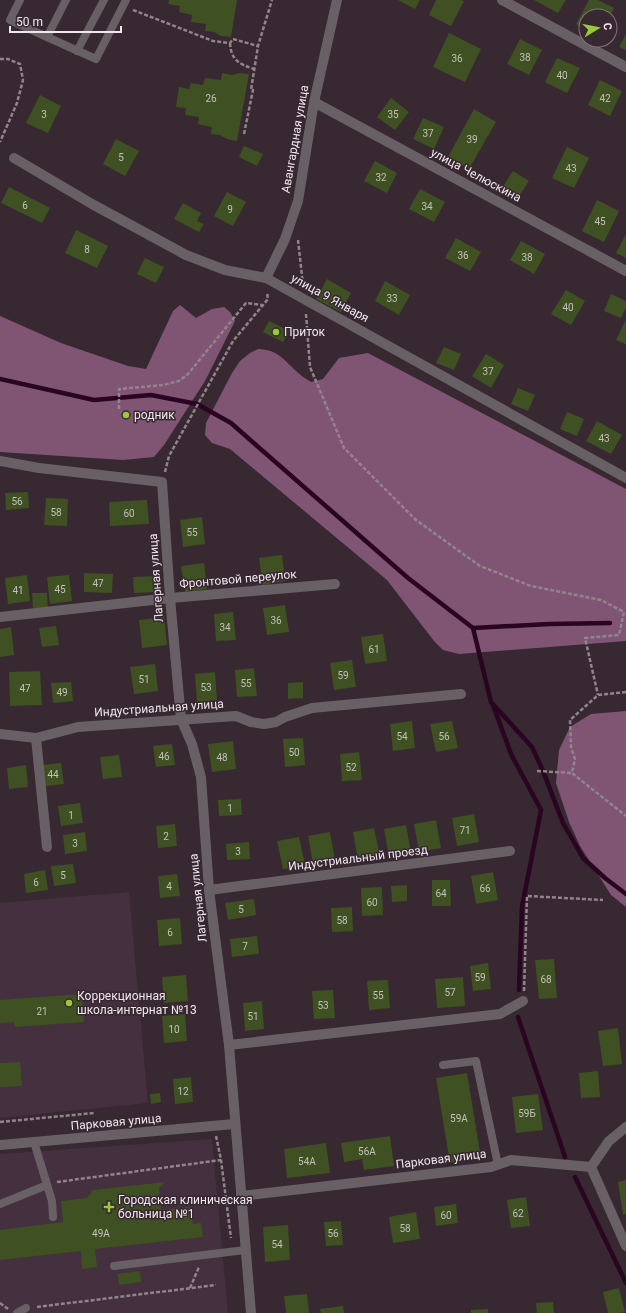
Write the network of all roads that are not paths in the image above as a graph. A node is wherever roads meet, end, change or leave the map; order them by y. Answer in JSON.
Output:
{"nodes":[{"id":1,"x":20,"y":0,"type":"edge"},
{"id":2,"x":66,"y":0,"type":"edge"},
{"id":3,"x":104,"y":0,"type":"edge"},
{"id":4,"x":126,"y":0,"type":"edge"},
{"id":5,"x":337,"y":0,"type":"edge"},
{"id":6,"x":502,"y":0,"type":"edge"},
{"id":7,"x":46,"y":37,"type":"junction"},
{"id":8,"x":77,"y":51,"type":"junction"},
{"id":9,"x":626,"y":67,"type":"edge"},
{"id":10,"x":314,"y":102,"type":"junction"},
{"id":11,"x":14,"y":158,"type":"dead end"},
{"id":12,"x":626,"y":271,"type":"edge"},
{"id":13,"x":266,"y":278,"type":"junction"},
{"id":14,"x":0,"y":461,"type":"edge"},
{"id":15,"x":626,"y":478,"type":"edge"},
{"id":16,"x":334,"y":584,"type":"dead end"},
{"id":17,"x":170,"y":598,"type":"junction"},
{"id":18,"x":0,"y":617,"type":"edge"},
{"id":19,"x":461,"y":694,"type":"dead end"},
{"id":20,"x":181,"y":719,"type":"junction"},
{"id":21,"x":0,"y":734,"type":"edge"},
{"id":22,"x":36,"y":738,"type":"junction"},
{"id":23,"x":47,"y":847,"type":"dead end"},
{"id":24,"x":510,"y":852,"type":"dead end"},
{"id":25,"x":209,"y":890,"type":"junction"},
{"id":26,"x":523,"y":1001,"type":"road end"},
{"id":27,"x":229,"y":1045,"type":"junction"},
{"id":28,"x":443,"y":1064,"type":"dead end"},
{"id":29,"x":234,"y":1124,"type":"junction"},
{"id":30,"x":626,"y":1127,"type":"edge"},
{"id":31,"x":34,"y":1142,"type":"junction"},
{"id":32,"x":0,"y":1145,"type":"edge"},
{"id":33,"x":498,"y":1165,"type":"junction"},
{"id":34,"x":591,"y":1167,"type":"junction"},
{"id":35,"x":47,"y":1185,"type":"junction"},
{"id":36,"x":241,"y":1196,"type":"junction"},
{"id":37,"x":0,"y":1204,"type":"edge"},
{"id":38,"x":53,"y":1217,"type":"dead end"},
{"id":39,"x":626,"y":1246,"type":"edge"},
{"id":40,"x":245,"y":1250,"type":"junction"},
{"id":41,"x":114,"y":1266,"type":"dead end"},
{"id":42,"x":26,"y":1308,"type":"road end"},
{"id":43,"x":17,"y":1313,"type":"edge"},
{"id":44,"x":251,"y":1313,"type":"edge"}],
"edges":[{"from":1,"to":7,"type":"lane"},
{"from":2,"to":7,"type":"lane"},
{"from":3,"to":8,"type":"lane"},
{"from":4,"to":8,"type":"lane"},
{"from":5,"to":10,"type":"street","name":"Авангардная улица"},
{"from":6,"to":9,"type":"street"},
{"from":7,"to":8,"type":"lane"},
{"from":10,"to":12,"type":"street","name":"улица Челюскина"},
{"from":10,"to":13,"type":"street","name":"Авангардная улица"},
{"from":11,"to":13,"type":"street","name":"улица 9 Января"},
{"from":13,"to":15,"type":"street","name":"улица 9 Января"},
{"from":14,"to":17,"type":"street","name":"Лагерная улица"},
{"from":16,"to":17,"type":"street","name":"Фронтовой переулок"},
{"from":17,"to":18,"type":"street","name":"Фронтовой переулок"},
{"from":17,"to":20,"type":"street","name":"Лагерная улица"},
{"from":19,"to":20,"type":"street","name":"Индустриальная улица"},
{"from":20,"to":22,"type":"street","name":"Индустриальная улица"},
{"from":20,"to":25,"type":"street","name":"Лагерная улица"},
{"from":21,"to":22,"type":"street","name":"Индустриальная улица"},
{"from":22,"to":23,"type":"street"},
{"from":24,"to":25,"type":"street","name":"Индустриальный проезд"},
{"from":25,"to":27,"type":"street","name":"Лагерная улица"},
{"from":26,"to":27,"type":"street"},
{"from":27,"to":29,"type":"street","name":"Лагерная улица"},
{"from":28,"to":33,"type":"lane"},
{"from":29,"to":31,"type":"street","name":"Парковая улица"},
{"from":29,"to":36,"type":"street","name":"Лагерная улица"},
{"from":30,"to":34,"type":"street"},
{"from":31,"to":32,"type":"street","name":"Парковая улица"},
{"from":31,"to":35,"type":"lane"},
{"from":33,"to":34,"type":"street","name":"Парковая улица"},
{"from":33,"to":36,"type":"street","name":"Парковая улица"},
{"from":34,"to":39,"type":"street"},
{"from":35,"to":37,"type":"lane"},
{"from":35,"to":38,"type":"lane"},
{"from":36,"to":40,"type":"street","name":"Лагерная улица"},
{"from":40,"to":41,"type":"lane"},
{"from":40,"to":44,"type":"street","name":"Лагерная улица"},
{"from":42,"to":43,"type":"lane"}]}
